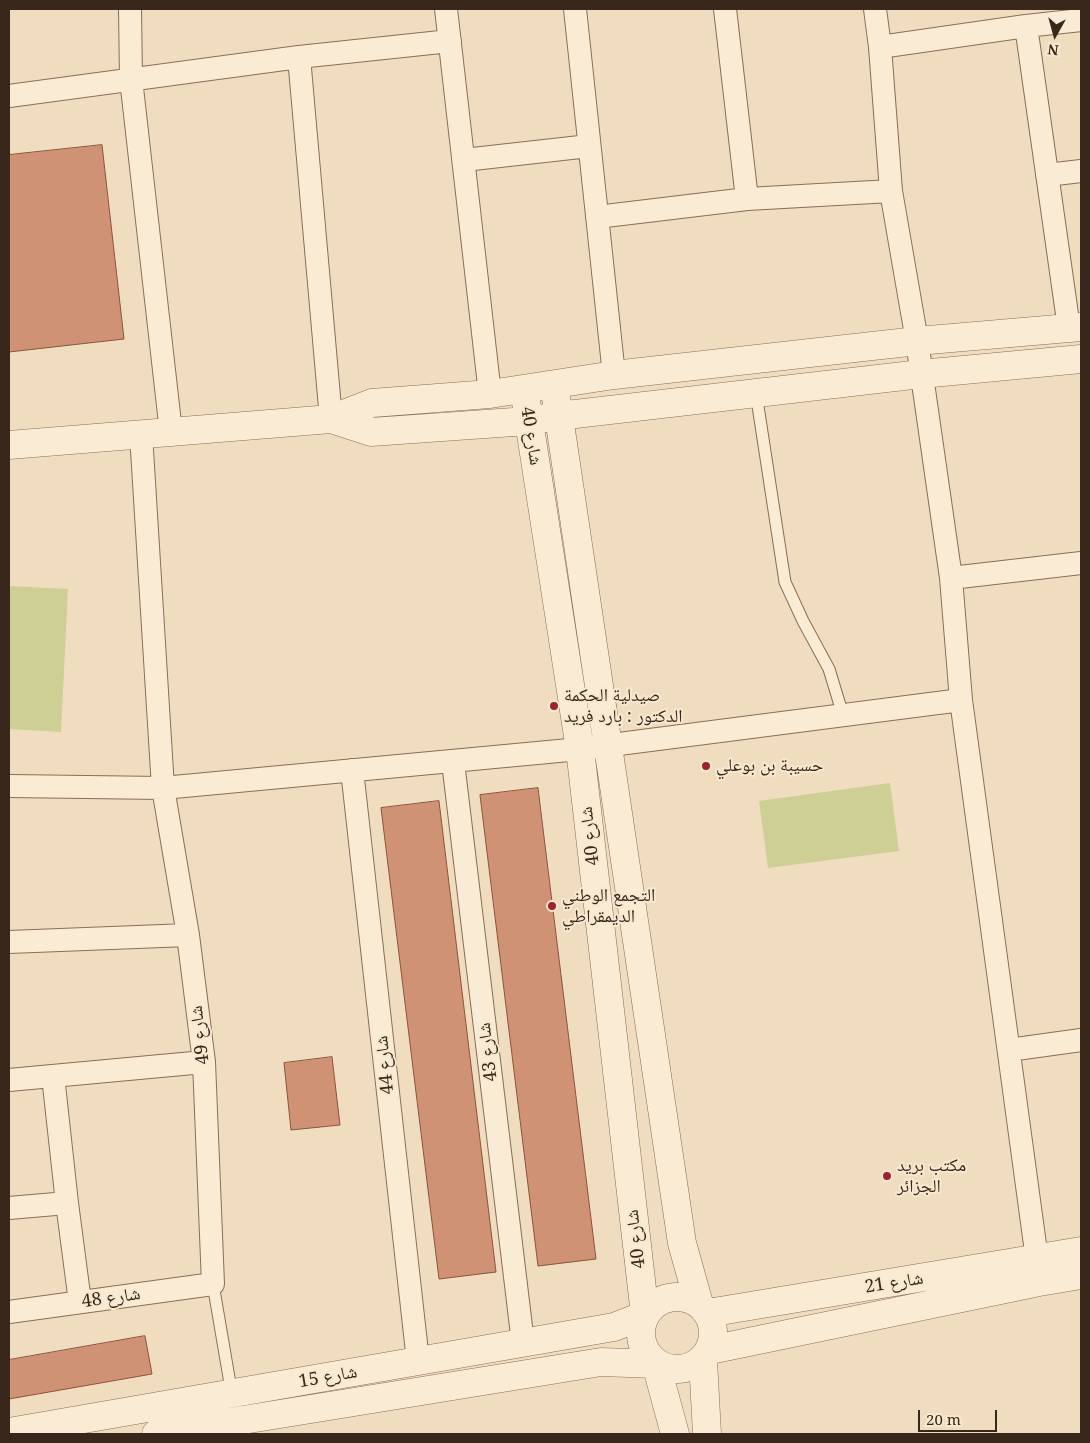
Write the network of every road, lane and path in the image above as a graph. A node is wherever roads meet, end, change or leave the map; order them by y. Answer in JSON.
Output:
{"nodes":[{"id":1,"x":130,"y":9,"type":"edge"},
{"id":2,"x":450,"y":9,"type":"edge"},
{"id":3,"x":575,"y":9,"type":"edge"},
{"id":4,"x":725,"y":9,"type":"edge"},
{"id":5,"x":875,"y":9,"type":"edge"},
{"id":6,"x":1081,"y":20,"type":"edge"},
{"id":7,"x":1026,"y":26,"type":"junction"},
{"id":8,"x":450,"y":41,"type":"junction"},
{"id":9,"x":880,"y":47,"type":"junction"},
{"id":10,"x":299,"y":57,"type":"junction"},
{"id":11,"x":131,"y":79,"type":"junction"},
{"id":12,"x":9,"y":96,"type":"edge"},
{"id":13,"x":590,"y":146,"type":"junction"},
{"id":14,"x":464,"y":160,"type":"junction"},
{"id":15,"x":1081,"y":171,"type":"edge"},
{"id":16,"x":1047,"y":175,"type":"junction"},
{"id":17,"x":892,"y":191,"type":"junction"},
{"id":18,"x":747,"y":199,"type":"junction"},
{"id":19,"x":597,"y":217,"type":"junction"},
{"id":20,"x":1075,"y":328,"type":"edge"},
{"id":21,"x":917,"y":341,"type":"junction"},
{"id":22,"x":1081,"y":359,"type":"edge"},
{"id":23,"x":921,"y":374,"type":"junction"},
{"id":24,"x":614,"y":375,"type":"junction"},
{"id":25,"x":554,"y":385,"type":"junction"},
{"id":26,"x":524,"y":389,"type":"junction"},
{"id":27,"x":756,"y":393,"type":"junction"},
{"id":28,"x":490,"y":394,"type":"junction"},
{"id":29,"x":558,"y":416,"type":"junction"},
{"id":30,"x":331,"y":419,"type":"junction"},
{"id":31,"x":528,"y":421,"type":"junction"},
{"id":32,"x":171,"y":432,"type":"junction"},
{"id":33,"x":141,"y":434,"type":"junction"},
{"id":34,"x":9,"y":445,"type":"edge"},
{"id":35,"x":1081,"y":563,"type":"edge"},
{"id":36,"x":951,"y":578,"type":"junction"},
{"id":37,"x":961,"y":700,"type":"junction"},
{"id":38,"x":843,"y":715,"type":"junction"},
{"id":39,"x":608,"y":744,"type":"junction"},
{"id":40,"x":580,"y":749,"type":"junction"},
{"id":41,"x":452,"y":762,"type":"junction"},
{"id":42,"x":352,"y":770,"type":"junction"},
{"id":43,"x":9,"y":786,"type":"edge"},
{"id":44,"x":164,"y":788,"type":"junction"},
{"id":45,"x":188,"y":936,"type":"junction"},
{"id":46,"x":9,"y":942,"type":"edge"},
{"id":47,"x":1081,"y":1040,"type":"edge"},
{"id":48,"x":1009,"y":1050,"type":"junction"},
{"id":49,"x":204,"y":1062,"type":"junction"},
{"id":50,"x":53,"y":1076,"type":"junction"},
{"id":51,"x":9,"y":1080,"type":"edge"},
{"id":52,"x":67,"y":1203,"type":"junction"},
{"id":53,"x":9,"y":1208,"type":"edge"},
{"id":54,"x":1081,"y":1252,"type":"edge"},
{"id":55,"x":1038,"y":1270,"type":"junction"},
{"id":56,"x":1081,"y":1275,"type":"edge"},
{"id":57,"x":212,"y":1284,"type":"junction"},
{"id":58,"x":80,"y":1302,"type":"junction"},
{"id":59,"x":703,"y":1309,"type":"junction"},
{"id":60,"x":9,"y":1312,"type":"edge"},
{"id":61,"x":645,"y":1315,"type":"junction"},
{"id":62,"x":523,"y":1343,"type":"junction"},
{"id":63,"x":706,"y":1355,"type":"junction"},
{"id":64,"x":418,"y":1361,"type":"junction"},
{"id":65,"x":656,"y":1364,"type":"junction"},
{"id":66,"x":233,"y":1413,"type":"edge"},
{"id":67,"x":9,"y":1432,"type":"edge"},
{"id":68,"x":156,"y":1434,"type":"edge"},
{"id":69,"x":675,"y":1434,"type":"edge"},
{"id":70,"x":707,"y":1434,"type":"edge"}],
"edges":[{"from":1,"to":11,"type":"street"},
{"from":2,"to":8,"type":"street"},
{"from":3,"to":13,"type":"street"},
{"from":4,"to":18,"type":"street"},
{"from":5,"to":9,"type":"street"},
{"from":6,"to":7,"type":"street"},
{"from":7,"to":9,"type":"street"},
{"from":7,"to":16,"type":"street"},
{"from":8,"to":10,"type":"street"},
{"from":8,"to":14,"type":"street"},
{"from":9,"to":17,"type":"street"},
{"from":10,"to":11,"type":"street"},
{"from":10,"to":30,"type":"street"},
{"from":11,"to":12,"type":"street"},
{"from":11,"to":32,"type":"street"},
{"from":13,"to":14,"type":"street"},
{"from":13,"to":19,"type":"street"},
{"from":14,"to":28,"type":"street"},
{"from":15,"to":16,"type":"street"},
{"from":16,"to":20,"type":"street"},
{"from":17,"to":18,"type":"street"},
{"from":17,"to":21,"type":"street"},
{"from":18,"to":19,"type":"street"},
{"from":19,"to":24,"type":"street"},
{"from":20,"to":21,"type":"street"},
{"from":21,"to":23,"type":"street"},
{"from":21,"to":24,"type":"street"},
{"from":22,"to":23,"type":"street"},
{"from":23,"to":27,"type":"street"},
{"from":23,"to":36,"type":"street"},
{"from":24,"to":25,"type":"street"},
{"from":25,"to":26,"type":"street"},
{"from":25,"to":29,"type":"street","name":"شارع 40"},
{"from":26,"to":28,"type":"street"},
{"from":26,"to":31,"type":"street","name":"شارع 40"},
{"from":27,"to":29,"type":"street"},
{"from":27,"to":38,"type":"lane"},
{"from":28,"to":30,"type":"street"},
{"from":29,"to":31,"type":"street"},
{"from":29,"to":39,"type":"street","name":"شارع 40"},
{"from":30,"to":31,"type":"street"},
{"from":30,"to":32,"type":"street"},
{"from":31,"to":40,"type":"street","name":"شارع 40"},
{"from":32,"to":33,"type":"street"},
{"from":33,"to":34,"type":"street"},
{"from":33,"to":44,"type":"street","name":"شارع 49"},
{"from":35,"to":36,"type":"street"},
{"from":36,"to":37,"type":"street"},
{"from":37,"to":38,"type":"street"},
{"from":37,"to":48,"type":"street"},
{"from":38,"to":39,"type":"street"},
{"from":39,"to":40,"type":"street"},
{"from":39,"to":59,"type":"street","name":"شارع 40"},
{"from":40,"to":41,"type":"street"},
{"from":40,"to":61,"type":"street","name":"شارع 40"},
{"from":41,"to":42,"type":"street"},
{"from":41,"to":62,"type":"street","name":"شارع 43"},
{"from":42,"to":44,"type":"street"},
{"from":42,"to":64,"type":"street","name":"شارع 44"},
{"from":43,"to":44,"type":"street"},
{"from":44,"to":45,"type":"street","name":"شارع 49"},
{"from":45,"to":46,"type":"street"},
{"from":45,"to":49,"type":"street","name":"شارع 49"},
{"from":47,"to":48,"type":"street"},
{"from":48,"to":55,"type":"street"},
{"from":49,"to":50,"type":"street"},
{"from":49,"to":57,"type":"street","name":"شارع 49"},
{"from":50,"to":51,"type":"street"},
{"from":50,"to":52,"type":"street"},
{"from":52,"to":53,"type":"street"},
{"from":52,"to":58,"type":"street"},
{"from":54,"to":55,"type":"street","name":"شارع 21"},
{"from":55,"to":56,"type":"street","name":"شارع 21"},
{"from":55,"to":59,"type":"street","name":"شارع 21"},
{"from":55,"to":63,"type":"street","name":"شارع 21"},
{"from":57,"to":58,"type":"street","name":"شارع 48"},
{"from":57,"to":66,"type":"lane"},
{"from":58,"to":60,"type":"street","name":"شارع 48"},
{"from":59,"to":61,"type":"street"},
{"from":59,"to":63,"type":"street"},
{"from":61,"to":62,"type":"street","name":"شارع 15"},
{"from":61,"to":65,"type":"street"},
{"from":62,"to":64,"type":"street","name":"شارع 15"},
{"from":63,"to":65,"type":"street"},
{"from":63,"to":70,"type":"street"},
{"from":64,"to":66,"type":"street","name":"شارع 15"},
{"from":65,"to":66,"type":"street","name":"شارع 15"},
{"from":65,"to":69,"type":"street"},
{"from":66,"to":67,"type":"street","name":"شارع 15"},
{"from":66,"to":68,"type":"street","name":"شارع 15"}]}
